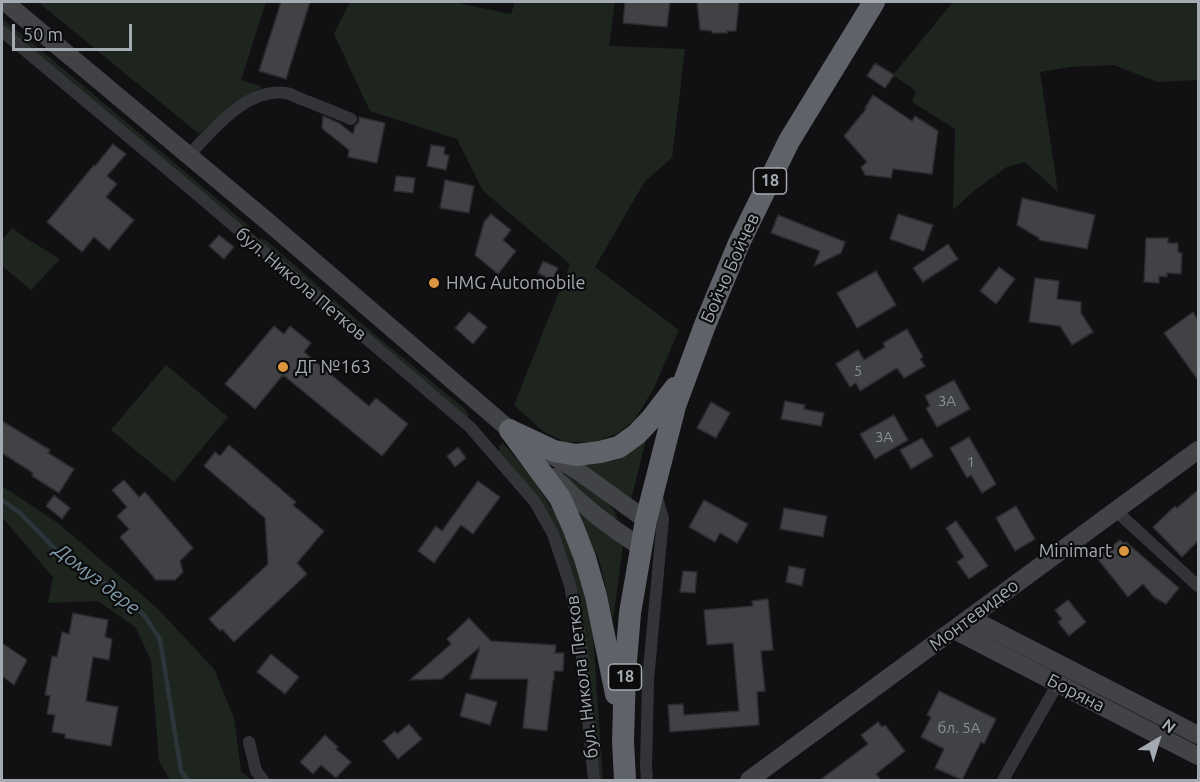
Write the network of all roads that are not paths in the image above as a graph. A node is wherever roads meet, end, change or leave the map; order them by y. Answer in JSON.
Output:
{"nodes":[{"id":1,"x":5,"y":2,"type":"edge"},
{"id":2,"x":874,"y":2,"type":"edge"},
{"id":3,"x":2,"y":31,"type":"edge"},
{"id":4,"x":351,"y":119,"type":"dead end"},
{"id":5,"x":189,"y":155,"type":"junction"},
{"id":6,"x":687,"y":373,"type":"junction"},
{"id":7,"x":510,"y":430,"type":"junction"},
{"id":8,"x":1198,"y":450,"type":"edge"},
{"id":9,"x":653,"y":487,"type":"junction"},
{"id":10,"x":1115,"y":510,"type":"junction"},
{"id":11,"x":645,"y":520,"type":"junction"},
{"id":12,"x":641,"y":547,"type":"junction"},
{"id":13,"x":1198,"y":586,"type":"edge"},
{"id":14,"x":970,"y":618,"type":"junction"},
{"id":15,"x":954,"y":630,"type":"junction"},
{"id":16,"x":1058,"y":683,"type":"junction"},
{"id":17,"x":1198,"y":735,"type":"edge"},
{"id":18,"x":623,"y":741,"type":"junction"},
{"id":19,"x":249,"y":742,"type":"dead end"},
{"id":20,"x":1198,"y":756,"type":"edge"},
{"id":21,"x":263,"y":780,"type":"edge"},
{"id":22,"x":594,"y":780,"type":"edge"},
{"id":23,"x":625,"y":780,"type":"edge"},
{"id":24,"x":647,"y":780,"type":"edge"},
{"id":25,"x":750,"y":780,"type":"edge"},
{"id":26,"x":1003,"y":780,"type":"edge"}],
"edges":[{"from":1,"to":5,"type":"street","name":"бул. Никола Петков"},
{"from":2,"to":6,"type":"highway","name":"Бойчо Бойчев","number":"18"},
{"from":3,"to":22,"type":"street","name":"бул. Никола Петков"},
{"from":4,"to":5,"type":"street"},
{"from":5,"to":7,"type":"street","name":"бул. Никола Петков"},
{"from":6,"to":7,"type":"highway"},
{"from":6,"to":9,"type":"highway","name":"Бойчо Бойчев","number":"18"},
{"from":7,"to":11,"type":"street","name":"бул. Никола Петков"},
{"from":7,"to":12,"type":"street","name":"бул. Никола Петков"},
{"from":7,"to":18,"type":"highway"},
{"from":8,"to":10,"type":"street","name":"Монтевидео"},
{"from":9,"to":11,"type":"highway","name":"Бойчо Бойчев","number":"18"},
{"from":9,"to":24,"type":"street"},
{"from":10,"to":13,"type":"street"},
{"from":10,"to":14,"type":"street","name":"Монтевидео"},
{"from":11,"to":12,"type":"highway","name":"бул. Никола Петков","number":"18"},
{"from":12,"to":18,"type":"highway","name":"бул. Никола Петков","number":"18"},
{"from":14,"to":15,"type":"street","name":"Монтевидео"},
{"from":14,"to":17,"type":"street","name":"Боряна"},
{"from":15,"to":16,"type":"street","name":"Боряна"},
{"from":15,"to":25,"type":"street","name":"Монтевидео"},
{"from":16,"to":20,"type":"street","name":"Боряна"},
{"from":16,"to":26,"type":"street"},
{"from":18,"to":23,"type":"highway","name":"бул. Никола Петков","number":"18"},
{"from":19,"to":21,"type":"street"}]}
